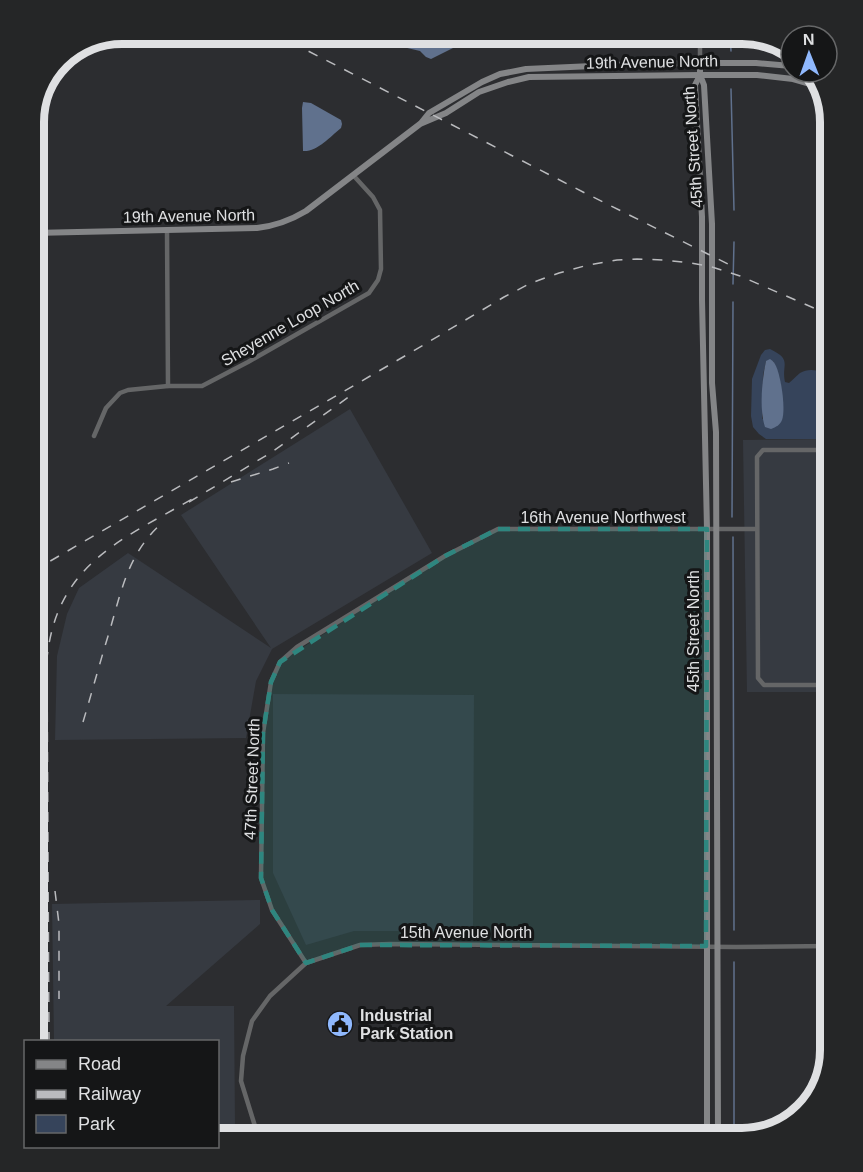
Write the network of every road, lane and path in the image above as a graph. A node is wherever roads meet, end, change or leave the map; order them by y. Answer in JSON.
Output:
{"nodes":[{"id":1,"x":700,"y":44,"type":"edge"},
{"id":2,"x":700,"y":63,"type":"junction"},
{"id":3,"x":779,"y":65,"type":"edge"},
{"id":4,"x":700,"y":75,"type":"junction"},
{"id":5,"x":810,"y":84,"type":"edge"},
{"id":6,"x":420,"y":124,"type":"junction"},
{"id":7,"x":353,"y":175,"type":"junction"},
{"id":8,"x":167,"y":230,"type":"junction"},
{"id":9,"x":44,"y":233,"type":"edge"},
{"id":10,"x":168,"y":386,"type":"junction"},
{"id":11,"x":94,"y":436,"type":"dead end"},
{"id":12,"x":820,"y":450,"type":"edge"},
{"id":13,"x":498,"y":529,"type":"joint"},
{"id":14,"x":707,"y":529,"type":"junction"},
{"id":15,"x":717,"y":529,"type":"junction"},
{"id":16,"x":756,"y":529,"type":"junction"},
{"id":17,"x":820,"y":686,"type":"edge"},
{"id":18,"x":820,"y":945,"type":"edge"},
{"id":19,"x":706,"y":946,"type":"junction"},
{"id":20,"x":718,"y":946,"type":"junction"},
{"id":21,"x":306,"y":963,"type":"junction"},
{"id":22,"x":256,"y":1128,"type":"edge"},
{"id":23,"x":707,"y":1128,"type":"edge"},
{"id":24,"x":718,"y":1128,"type":"edge"}],
"edges":[{"from":1,"to":2,"type":"street"},
{"from":2,"to":3,"type":"main road","name":"19th Avenue North"},
{"from":2,"to":4,"type":"main road"},
{"from":2,"to":6,"type":"main road","name":"19th Avenue North"},
{"from":4,"to":5,"type":"main road","name":"19th Avenue North"},
{"from":4,"to":6,"type":"main road","name":"19th Avenue North"},
{"from":4,"to":14,"type":"main road","name":"45th Street North"},
{"from":4,"to":15,"type":"main road","name":"45th Street North"},
{"from":6,"to":7,"type":"main road","name":"19th Avenue North"},
{"from":7,"to":8,"type":"main road","name":"19th Avenue North"},
{"from":7,"to":10,"type":"street","name":"Sheyenne Loop North"},
{"from":8,"to":9,"type":"main road","name":"19th Avenue North"},
{"from":8,"to":10,"type":"street"},
{"from":10,"to":11,"type":"street","name":"Sheyenne Loop North"},
{"from":12,"to":16,"type":"street"},
{"from":13,"to":14,"type":"street","name":"16th Avenue Northwest"},
{"from":13,"to":21,"type":"street","name":"47th Street North"},
{"from":14,"to":15,"type":"street","name":"16th Avenue Northwest"},
{"from":14,"to":19,"type":"main road","name":"45th Street North"},
{"from":15,"to":16,"type":"street","name":"16th Avenue Northwest"},
{"from":15,"to":20,"type":"main road","name":"45th Street North"},
{"from":16,"to":17,"type":"street"},
{"from":18,"to":20,"type":"street","name":"15th Avenue North"},
{"from":19,"to":20,"type":"street","name":"15th Avenue North"},
{"from":19,"to":21,"type":"street","name":"15th Avenue North"},
{"from":19,"to":23,"type":"main road","name":"45th Street North"},
{"from":20,"to":24,"type":"main road","name":"45th Street North"},
{"from":21,"to":22,"type":"street","name":"15th Avenue North"}]}
